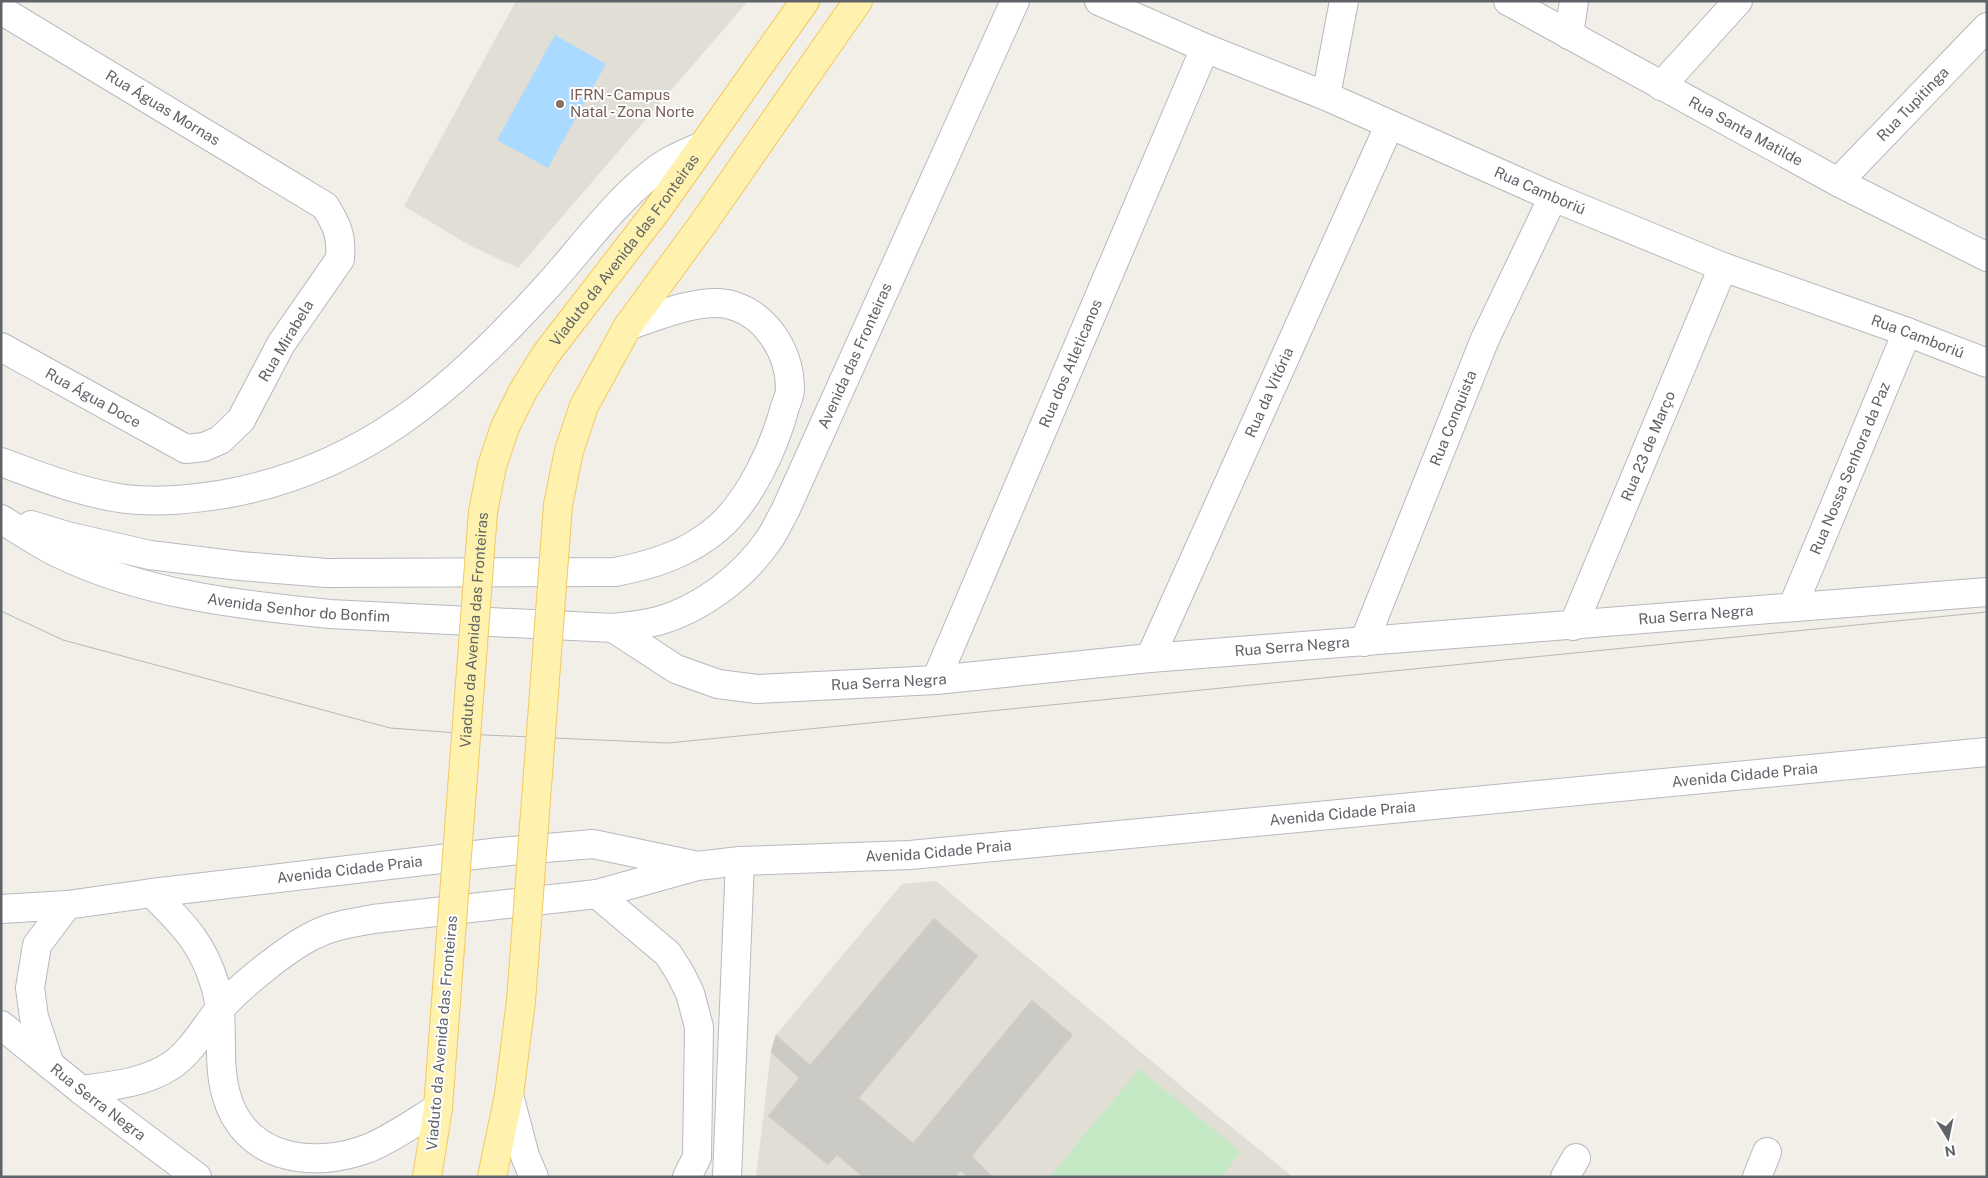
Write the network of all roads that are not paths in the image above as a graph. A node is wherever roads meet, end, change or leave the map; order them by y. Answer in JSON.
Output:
{"nodes":[{"id":1,"x":804,"y":1,"type":"edge"},
{"id":2,"x":858,"y":1,"type":"edge"},
{"id":3,"x":1015,"y":1,"type":"edge"},
{"id":4,"x":1099,"y":1,"type":"edge"},
{"id":5,"x":1344,"y":1,"type":"edge"},
{"id":6,"x":1508,"y":1,"type":"edge"},
{"id":7,"x":1574,"y":1,"type":"edge"},
{"id":8,"x":1738,"y":1,"type":"edge"},
{"id":9,"x":1,"y":10,"type":"edge"},
{"id":10,"x":1986,"y":30,"type":"edge"},
{"id":11,"x":1569,"y":35,"type":"junction"},
{"id":12,"x":1205,"y":48,"type":"junction"},
{"id":13,"x":1661,"y":86,"type":"junction"},
{"id":14,"x":1326,"y":96,"type":"junction"},
{"id":15,"x":1389,"y":126,"type":"junction"},
{"id":16,"x":702,"y":146,"type":"junction"},
{"id":17,"x":1838,"y":182,"type":"junction"},
{"id":18,"x":1553,"y":197,"type":"junction"},
{"id":19,"x":325,"y":206,"type":"joint"},
{"id":20,"x":1987,"y":257,"type":"edge"},
{"id":21,"x":1723,"y":267,"type":"junction"},
{"id":22,"x":628,"y":326,"type":"junction"},
{"id":23,"x":1907,"y":332,"type":"junction"},
{"id":24,"x":1,"y":347,"type":"edge"},
{"id":25,"x":1987,"y":363,"type":"edge"},
{"id":26,"x":186,"y":449,"type":"joint"},
{"id":27,"x":1,"y":462,"type":"edge"},
{"id":28,"x":1,"y":518,"type":"edge"},
{"id":29,"x":1987,"y":592,"type":"edge"},
{"id":30,"x":1793,"y":606,"type":"junction"},
{"id":31,"x":1573,"y":626,"type":"junction"},
{"id":32,"x":613,"y":628,"type":"junction"},
{"id":33,"x":1364,"y":642,"type":"junction"},
{"id":34,"x":1150,"y":658,"type":"junction"},
{"id":35,"x":936,"y":680,"type":"junction"},
{"id":36,"x":1987,"y":752,"type":"edge"},
{"id":37,"x":740,"y":861,"type":"junction"},
{"id":38,"x":697,"y":866,"type":"junction"},
{"id":39,"x":152,"y":893,"type":"junction"},
{"id":40,"x":597,"y":894,"type":"junction"},
{"id":41,"x":67,"y":905,"type":"junction"},
{"id":42,"x":1,"y":909,"type":"edge"},
{"id":43,"x":220,"y":1009,"type":"junction"},
{"id":44,"x":1,"y":1025,"type":"edge"},
{"id":45,"x":51,"y":1066,"type":"junction"},
{"id":46,"x":81,"y":1090,"type":"junction"},
{"id":47,"x":509,"y":1095,"type":"junction"},
{"id":48,"x":438,"y":1108,"type":"junction"},
{"id":49,"x":1767,"y":1152,"type":"dead end"},
{"id":50,"x":197,"y":1177,"type":"edge"},
{"id":51,"x":427,"y":1177,"type":"edge"},
{"id":52,"x":492,"y":1177,"type":"edge"},
{"id":53,"x":534,"y":1177,"type":"edge"},
{"id":54,"x":687,"y":1177,"type":"edge"},
{"id":55,"x":727,"y":1177,"type":"edge"},
{"id":56,"x":1757,"y":1177,"type":"edge"}],
"edges":[{"from":1,"to":16,"type":"main road"},
{"from":2,"to":22,"type":"main road"},
{"from":3,"to":32,"type":"main road","name":"Avenida das Fronteiras"},
{"from":4,"to":12,"type":"main road","name":"Rua Camboriú"},
{"from":5,"to":14,"type":"main road"},
{"from":6,"to":11,"type":"main road","name":"Rua Santa Matilde"},
{"from":7,"to":11,"type":"main road"},
{"from":8,"to":13,"type":"main road"},
{"from":9,"to":19,"type":"main road","name":"Rua Águas Mornas"},
{"from":10,"to":17,"type":"main road","name":"Rua Tupitinga"},
{"from":11,"to":13,"type":"main road","name":"Rua Santa Matilde"},
{"from":12,"to":14,"type":"main road","name":"Rua Camboriú"},
{"from":12,"to":35,"type":"main road","name":"Rua dos Atleticanos"},
{"from":13,"to":17,"type":"main road","name":"Rua Santa Matilde"},
{"from":14,"to":15,"type":"main road","name":"Rua Camboriú"},
{"from":15,"to":18,"type":"main road","name":"Rua Camboriú"},
{"from":15,"to":34,"type":"main road","name":"Rua da Vitória"},
{"from":16,"to":27,"type":"main road"},
{"from":16,"to":48,"type":"main road","name":"Viaduto da Avenida das Fronteiras","bridge":true},
{"from":17,"to":20,"type":"main road","name":"Rua Santa Matilde"},
{"from":18,"to":21,"type":"main road","name":"Rua Camboriú"},
{"from":18,"to":33,"type":"main road","name":"Rua Conquista"},
{"from":19,"to":26,"type":"main road","name":"Rua Mirabela"},
{"from":21,"to":23,"type":"main road","name":"Rua Camboriú"},
{"from":21,"to":31,"type":"main road","name":"Rua 23 de Março"},
{"from":22,"to":28,"type":"main road","name":"Avenida Senhor do Bonfim"},
{"from":22,"to":47,"type":"main road","bridge":true},
{"from":23,"to":25,"type":"main road","name":"Rua Camboriú"},
{"from":23,"to":30,"type":"main road","name":"Rua Nossa Senhora da Paz"},
{"from":24,"to":26,"type":"main road","name":"Rua Água Doce"},
{"from":28,"to":32,"type":"main road","name":"Avenida Senhor do Bonfim"},
{"from":29,"to":30,"type":"main road","name":"Rua Serra Negra"},
{"from":30,"to":31,"type":"main road","name":"Rua Serra Negra"},
{"from":31,"to":33,"type":"main road","name":"Rua Serra Negra"},
{"from":32,"to":35,"type":"main road","name":"Rua Serra Negra"},
{"from":33,"to":34,"type":"main road","name":"Rua Serra Negra"},
{"from":34,"to":35,"type":"main road","name":"Rua Serra Negra"},
{"from":36,"to":37,"type":"main road","name":"Avenida Cidade Praia"},
{"from":37,"to":38,"type":"main road","name":"Avenida Cidade Praia"},
{"from":37,"to":55,"type":"main road"},
{"from":38,"to":39,"type":"main road","name":"Avenida Cidade Praia"},
{"from":38,"to":40,"type":"main road","name":"Avenida Cidade Praia"},
{"from":39,"to":41,"type":"main road","name":"Avenida Cidade Praia"},
{"from":39,"to":43,"type":"main road"},
{"from":40,"to":43,"type":"main road","name":"Avenida Cidade Praia"},
{"from":40,"to":54,"type":"main road"},
{"from":41,"to":42,"type":"main road","name":"Avenida Cidade Praia"},
{"from":41,"to":45,"type":"main road"},
{"from":43,"to":46,"type":"main road","name":"Avenida Cidade Praia"},
{"from":43,"to":48,"type":"main road"},
{"from":44,"to":45,"type":"main road","name":"Rua Serra Negra"},
{"from":45,"to":46,"type":"main road","name":"Rua Serra Negra"},
{"from":46,"to":50,"type":"main road","name":"Rua Serra Negra"},
{"from":47,"to":52,"type":"main road"},
{"from":47,"to":53,"type":"main road"},
{"from":48,"to":51,"type":"main road","name":"Viaduto da Avenida das Fronteiras"},
{"from":49,"to":56,"type":"main road"}]}
